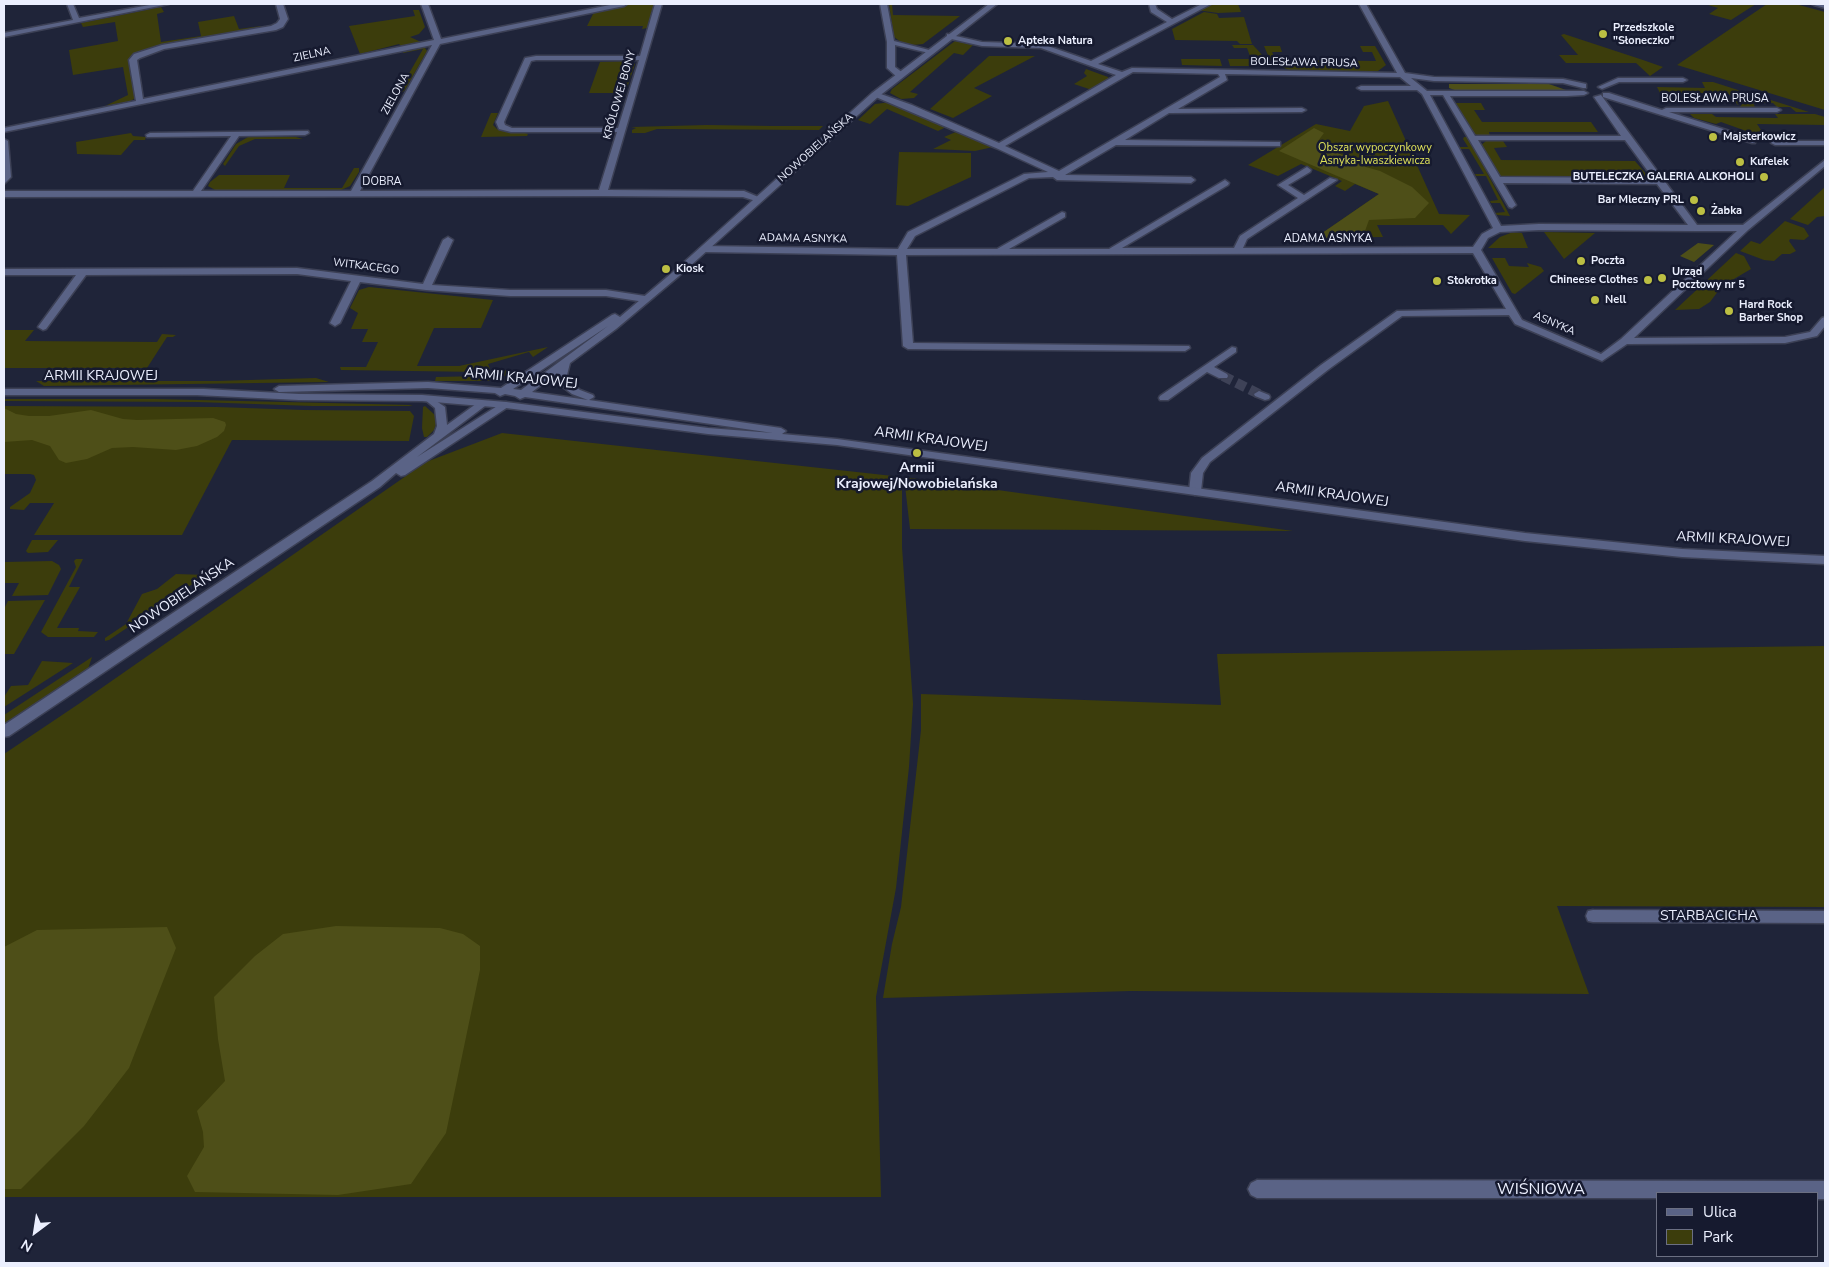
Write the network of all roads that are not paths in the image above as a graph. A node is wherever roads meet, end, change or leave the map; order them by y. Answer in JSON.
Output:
{"nodes":[{"id":1,"x":70,"y":4,"type":"edge"},
{"id":2,"x":165,"y":4,"type":"edge"},
{"id":3,"x":280,"y":4,"type":"edge"},
{"id":4,"x":424,"y":4,"type":"edge"},
{"id":5,"x":624,"y":4,"type":"edge"},
{"id":6,"x":659,"y":4,"type":"edge"},
{"id":7,"x":883,"y":4,"type":"edge"},
{"id":8,"x":993,"y":4,"type":"edge"},
{"id":9,"x":1152,"y":4,"type":"edge"},
{"id":10,"x":1207,"y":4,"type":"edge"},
{"id":11,"x":1363,"y":4,"type":"edge"},
{"id":12,"x":1816,"y":4,"type":"edge"},
{"id":13,"x":1825,"y":6,"type":"edge"},
{"id":14,"x":76,"y":21,"type":"junction"},
{"id":15,"x":1171,"y":22,"type":"junction"},
{"id":16,"x":4,"y":35,"type":"edge"},
{"id":17,"x":950,"y":36,"type":"junction"},
{"id":18,"x":438,"y":41,"type":"junction"},
{"id":19,"x":891,"y":42,"type":"junction"},
{"id":20,"x":929,"y":51,"type":"junction"},
{"id":21,"x":642,"y":58,"type":"junction"},
{"id":22,"x":1092,"y":64,"type":"junction"},
{"id":23,"x":1221,"y":73,"type":"junction"},
{"id":24,"x":900,"y":75,"type":"junction"},
{"id":25,"x":1402,"y":75,"type":"junction"},
{"id":26,"x":1122,"y":76,"type":"junction"},
{"id":27,"x":1683,"y":80,"type":"dead end"},
{"id":28,"x":1602,"y":87,"type":"junction"},
{"id":29,"x":1361,"y":88,"type":"dead end"},
{"id":30,"x":1584,"y":90,"type":"junction"},
{"id":31,"x":1422,"y":91,"type":"junction"},
{"id":32,"x":1445,"y":93,"type":"junction"},
{"id":33,"x":875,"y":95,"type":"junction"},
{"id":34,"x":1602,"y":96,"type":"junction"},
{"id":35,"x":140,"y":102,"type":"junction"},
{"id":36,"x":1302,"y":110,"type":"dead end"},
{"id":37,"x":1653,"y":110,"type":"junction"},
{"id":38,"x":1777,"y":110,"type":"dead end"},
{"id":39,"x":1167,"y":112,"type":"junction"},
{"id":40,"x":4,"y":130,"type":"edge"},
{"id":41,"x":622,"y":130,"type":"junction"},
{"id":42,"x":305,"y":133,"type":"dead end"},
{"id":43,"x":150,"y":134,"type":"dead end"},
{"id":44,"x":236,"y":135,"type":"junction"},
{"id":45,"x":1473,"y":138,"type":"junction"},
{"id":46,"x":1627,"y":138,"type":"junction"},
{"id":47,"x":1752,"y":140,"type":"dead end"},
{"id":48,"x":4,"y":141,"type":"edge"},
{"id":49,"x":1113,"y":142,"type":"junction"},
{"id":50,"x":1775,"y":143,"type":"dead end"},
{"id":51,"x":1825,"y":143,"type":"edge"},
{"id":52,"x":1277,"y":144,"type":"dead end"},
{"id":53,"x":999,"y":146,"type":"junction"},
{"id":54,"x":1825,"y":162,"type":"edge"},
{"id":55,"x":1307,"y":170,"type":"dead end"},
{"id":56,"x":1060,"y":174,"type":"junction"},
{"id":57,"x":1027,"y":176,"type":"junction"},
{"id":58,"x":1191,"y":180,"type":"dead end"},
{"id":59,"x":1333,"y":180,"type":"dead end"},
{"id":60,"x":1498,"y":180,"type":"junction"},
{"id":61,"x":4,"y":181,"type":"edge"},
{"id":62,"x":1661,"y":181,"type":"junction"},
{"id":63,"x":1225,"y":183,"type":"dead end"},
{"id":64,"x":603,"y":193,"type":"junction"},
{"id":65,"x":4,"y":194,"type":"edge"},
{"id":66,"x":195,"y":194,"type":"junction"},
{"id":67,"x":354,"y":194,"type":"junction"},
{"id":68,"x":1304,"y":198,"type":"junction"},
{"id":69,"x":758,"y":199,"type":"junction"},
{"id":70,"x":1512,"y":205,"type":"dead end"},
{"id":71,"x":1062,"y":216,"type":"dead end"},
{"id":72,"x":1695,"y":228,"type":"junction"},
{"id":73,"x":1745,"y":228,"type":"junction"},
{"id":74,"x":1498,"y":229,"type":"junction"},
{"id":75,"x":448,"y":240,"type":"dead end"},
{"id":76,"x":704,"y":249,"type":"junction"},
{"id":77,"x":1000,"y":250,"type":"junction"},
{"id":78,"x":1113,"y":250,"type":"junction"},
{"id":79,"x":1238,"y":250,"type":"junction"},
{"id":80,"x":1476,"y":250,"type":"junction"},
{"id":81,"x":901,"y":252,"type":"junction"},
{"id":82,"x":4,"y":272,"type":"edge"},
{"id":83,"x":83,"y":272,"type":"junction"},
{"id":84,"x":357,"y":279,"type":"junction"},
{"id":85,"x":426,"y":287,"type":"junction"},
{"id":86,"x":645,"y":299,"type":"junction"},
{"id":87,"x":1511,"y":312,"type":"junction"},
{"id":88,"x":1825,"y":320,"type":"edge"},
{"id":89,"x":335,"y":322,"type":"dead end"},
{"id":90,"x":43,"y":327,"type":"dead end"},
{"id":91,"x":1625,"y":341,"type":"junction"},
{"id":92,"x":1186,"y":348,"type":"dead end"},
{"id":93,"x":1232,"y":350,"type":"dead end"},
{"id":94,"x":566,"y":361,"type":"junction"},
{"id":95,"x":1207,"y":368,"type":"junction"},
{"id":96,"x":1223,"y":376,"type":"tunnel mouth"},
{"id":97,"x":504,"y":391,"type":"junction"},
{"id":98,"x":4,"y":392,"type":"edge"},
{"id":99,"x":198,"y":392,"type":"junction"},
{"id":100,"x":523,"y":393,"type":"junction"},
{"id":101,"x":1164,"y":398,"type":"dead end"},
{"id":102,"x":429,"y":399,"type":"junction"},
{"id":103,"x":484,"y":404,"type":"junction"},
{"id":104,"x":506,"y":405,"type":"junction"},
{"id":105,"x":617,"y":406,"type":"junction"},
{"id":106,"x":439,"y":436,"type":"junction"},
{"id":107,"x":837,"y":442,"type":"junction"},
{"id":108,"x":376,"y":484,"type":"junction"},
{"id":109,"x":1195,"y":491,"type":"junction"},
{"id":110,"x":1825,"y":560,"type":"edge"},
{"id":111,"x":4,"y":732,"type":"edge"},
{"id":112,"x":1592,"y":916,"type":"dead end"},
{"id":113,"x":1825,"y":917,"type":"edge"},
{"id":114,"x":1256,"y":1189,"type":"dead end"},
{"id":115,"x":1825,"y":1190,"type":"edge"}],
"edges":[{"from":1,"to":14,"type":"street"},
{"from":2,"to":14,"type":"street"},
{"from":3,"to":35,"type":"street"},
{"from":4,"to":18,"type":"street"},
{"from":5,"to":18,"type":"street","name":"ZIELNA"},
{"from":6,"to":21,"type":"street","name":"KRÓLOWEJ BONY"},
{"from":7,"to":19,"type":"street"},
{"from":8,"to":17,"type":"street","name":"NOWOBIELAŃSKA"},
{"from":9,"to":15,"type":"street"},
{"from":10,"to":15,"type":"street"},
{"from":11,"to":25,"type":"street"},
{"from":12,"to":13,"type":"street"},
{"from":14,"to":16,"type":"street"},
{"from":15,"to":22,"type":"street"},
{"from":17,"to":20,"type":"street","name":"NOWOBIELAŃSKA"},
{"from":17,"to":22,"type":"street"},
{"from":18,"to":35,"type":"street","name":"ZIELNA"},
{"from":18,"to":67,"type":"street","name":"ZIELONA"},
{"from":19,"to":20,"type":"street"},
{"from":19,"to":24,"type":"street"},
{"from":20,"to":24,"type":"street","name":"NOWOBIELAŃSKA"},
{"from":21,"to":41,"type":"street","name":"KRÓLOWEJ BONY"},
{"from":21,"to":41,"type":"street"},
{"from":22,"to":26,"type":"street"},
{"from":23,"to":25,"type":"street","name":"BOLESŁAWA PRUSA"},
{"from":23,"to":26,"type":"street","name":"BOLESŁAWA PRUSA"},
{"from":23,"to":39,"type":"street"},
{"from":24,"to":33,"type":"street","name":"NOWOBIELAŃSKA"},
{"from":25,"to":30,"type":"street","name":"BOLESŁAWA PRUSA"},
{"from":25,"to":31,"type":"street"},
{"from":26,"to":53,"type":"street","name":"BOLESŁAWA PRUSA"},
{"from":27,"to":28,"type":"street","name":"BOLESŁAWA PRUSA"},
{"from":28,"to":30,"type":"street","name":"BOLESŁAWA PRUSA"},
{"from":28,"to":34,"type":"street"},
{"from":29,"to":31,"type":"street"},
{"from":30,"to":32,"type":"street"},
{"from":30,"to":34,"type":"street","name":"BOLESŁAWA PRUSA"},
{"from":31,"to":32,"type":"street"},
{"from":31,"to":74,"type":"street"},
{"from":32,"to":45,"type":"street"},
{"from":33,"to":53,"type":"street"},
{"from":33,"to":69,"type":"street","name":"NOWOBIELAŃSKA"},
{"from":34,"to":37,"type":"street","name":"BOLESŁAWA PRUSA"},
{"from":34,"to":46,"type":"street"},
{"from":35,"to":40,"type":"street","name":"ZIELNA"},
{"from":36,"to":39,"type":"street"},
{"from":37,"to":38,"type":"street","name":"BOLESŁAWA PRUSA"},
{"from":37,"to":47,"type":"street","name":"BOLESŁAWA PRUSA"},
{"from":39,"to":49,"type":"street"},
{"from":41,"to":64,"type":"street","name":"KRÓLOWEJ BONY"},
{"from":42,"to":44,"type":"street"},
{"from":43,"to":44,"type":"street"},
{"from":44,"to":66,"type":"street"},
{"from":45,"to":46,"type":"street"},
{"from":45,"to":60,"type":"street"},
{"from":46,"to":62,"type":"street"},
{"from":48,"to":61,"type":"street"},
{"from":49,"to":52,"type":"street"},
{"from":49,"to":56,"type":"street"},
{"from":50,"to":51,"type":"street"},
{"from":53,"to":56,"type":"street"},
{"from":54,"to":73,"type":"street"},
{"from":55,"to":68,"type":"street"},
{"from":56,"to":57,"type":"street"},
{"from":57,"to":58,"type":"street"},
{"from":57,"to":81,"type":"street"},
{"from":59,"to":68,"type":"street"},
{"from":60,"to":62,"type":"street"},
{"from":60,"to":70,"type":"street"},
{"from":62,"to":72,"type":"street"},
{"from":63,"to":78,"type":"street"},
{"from":64,"to":67,"type":"street","name":"DOBRA"},
{"from":64,"to":69,"type":"street","name":"DOBRA"},
{"from":65,"to":66,"type":"street","name":"DOBRA"},
{"from":66,"to":67,"type":"street","name":"DOBRA"},
{"from":68,"to":79,"type":"street"},
{"from":69,"to":76,"type":"street","name":"NOWOBIELAŃSKA"},
{"from":71,"to":77,"type":"street"},
{"from":72,"to":73,"type":"street"},
{"from":72,"to":74,"type":"street"},
{"from":73,"to":91,"type":"street"},
{"from":74,"to":80,"type":"street"},
{"from":75,"to":85,"type":"street"},
{"from":76,"to":81,"type":"street","name":"ADAMA ASNYKA"},
{"from":76,"to":86,"type":"street","name":"NOWOBIELAŃSKA"},
{"from":77,"to":78,"type":"street","name":"ADAMA ASNYKA"},
{"from":77,"to":81,"type":"street","name":"ADAMA ASNYKA"},
{"from":78,"to":79,"type":"street","name":"ADAMA ASNYKA"},
{"from":79,"to":80,"type":"street","name":"ADAMA ASNYKA"},
{"from":80,"to":87,"type":"street","name":"ASNYKA"},
{"from":81,"to":92,"type":"street"},
{"from":82,"to":83,"type":"street","name":"WITKACEGO"},
{"from":83,"to":84,"type":"street","name":"WITKACEGO"},
{"from":83,"to":90,"type":"street"},
{"from":84,"to":85,"type":"street","name":"WITKACEGO"},
{"from":84,"to":89,"type":"street"},
{"from":85,"to":86,"type":"street","name":"WITKACEGO"},
{"from":86,"to":94,"type":"street","name":"NOWOBIELAŃSKA"},
{"from":86,"to":97,"type":"street","name":"NOWOBIELAŃSKA"},
{"from":87,"to":91,"type":"street","name":"ASNYKA"},
{"from":87,"to":109,"type":"street"},
{"from":88,"to":91,"type":"street"},
{"from":93,"to":95,"type":"street"},
{"from":94,"to":100,"type":"street","name":"NOWOBIELAŃSKA"},
{"from":94,"to":105,"type":"street"},
{"from":95,"to":96,"type":"street"},
{"from":95,"to":101,"type":"street"},
{"from":97,"to":99,"type":"street","name":"ARMII KRAJOWEJ"},
{"from":97,"to":100,"type":"street","name":"ARMII KRAJOWEJ"},
{"from":97,"to":103,"type":"street","name":"NOWOBIELAŃSKA"},
{"from":98,"to":99,"type":"street","name":"ARMII KRAJOWEJ"},
{"from":99,"to":102,"type":"street","name":"ARMII KRAJOWEJ"},
{"from":100,"to":104,"type":"street","name":"NOWOBIELAŃSKA"},
{"from":100,"to":105,"type":"street","name":"ARMII KRAJOWEJ"},
{"from":102,"to":103,"type":"street","name":"ARMII KRAJOWEJ"},
{"from":102,"to":106,"type":"street"},
{"from":103,"to":104,"type":"street","name":"ARMII KRAJOWEJ"},
{"from":103,"to":106,"type":"street","name":"NOWOBIELAŃSKA"},
{"from":104,"to":107,"type":"street","name":"ARMII KRAJOWEJ"},
{"from":104,"to":108,"type":"street","name":"NOWOBIELAŃSKA"},
{"from":105,"to":107,"type":"street","name":"ARMII KRAJOWEJ"},
{"from":106,"to":108,"type":"street","name":"NOWOBIELAŃSKA"},
{"from":107,"to":109,"type":"street","name":"ARMII KRAJOWEJ"},
{"from":108,"to":111,"type":"street","name":"NOWOBIELAŃSKA"},
{"from":109,"to":110,"type":"street","name":"ARMII KRAJOWEJ"},
{"from":112,"to":113,"type":"street","name":"STARBACICHA"},
{"from":114,"to":115,"type":"street","name":"WIŚNIOWA"}]}
